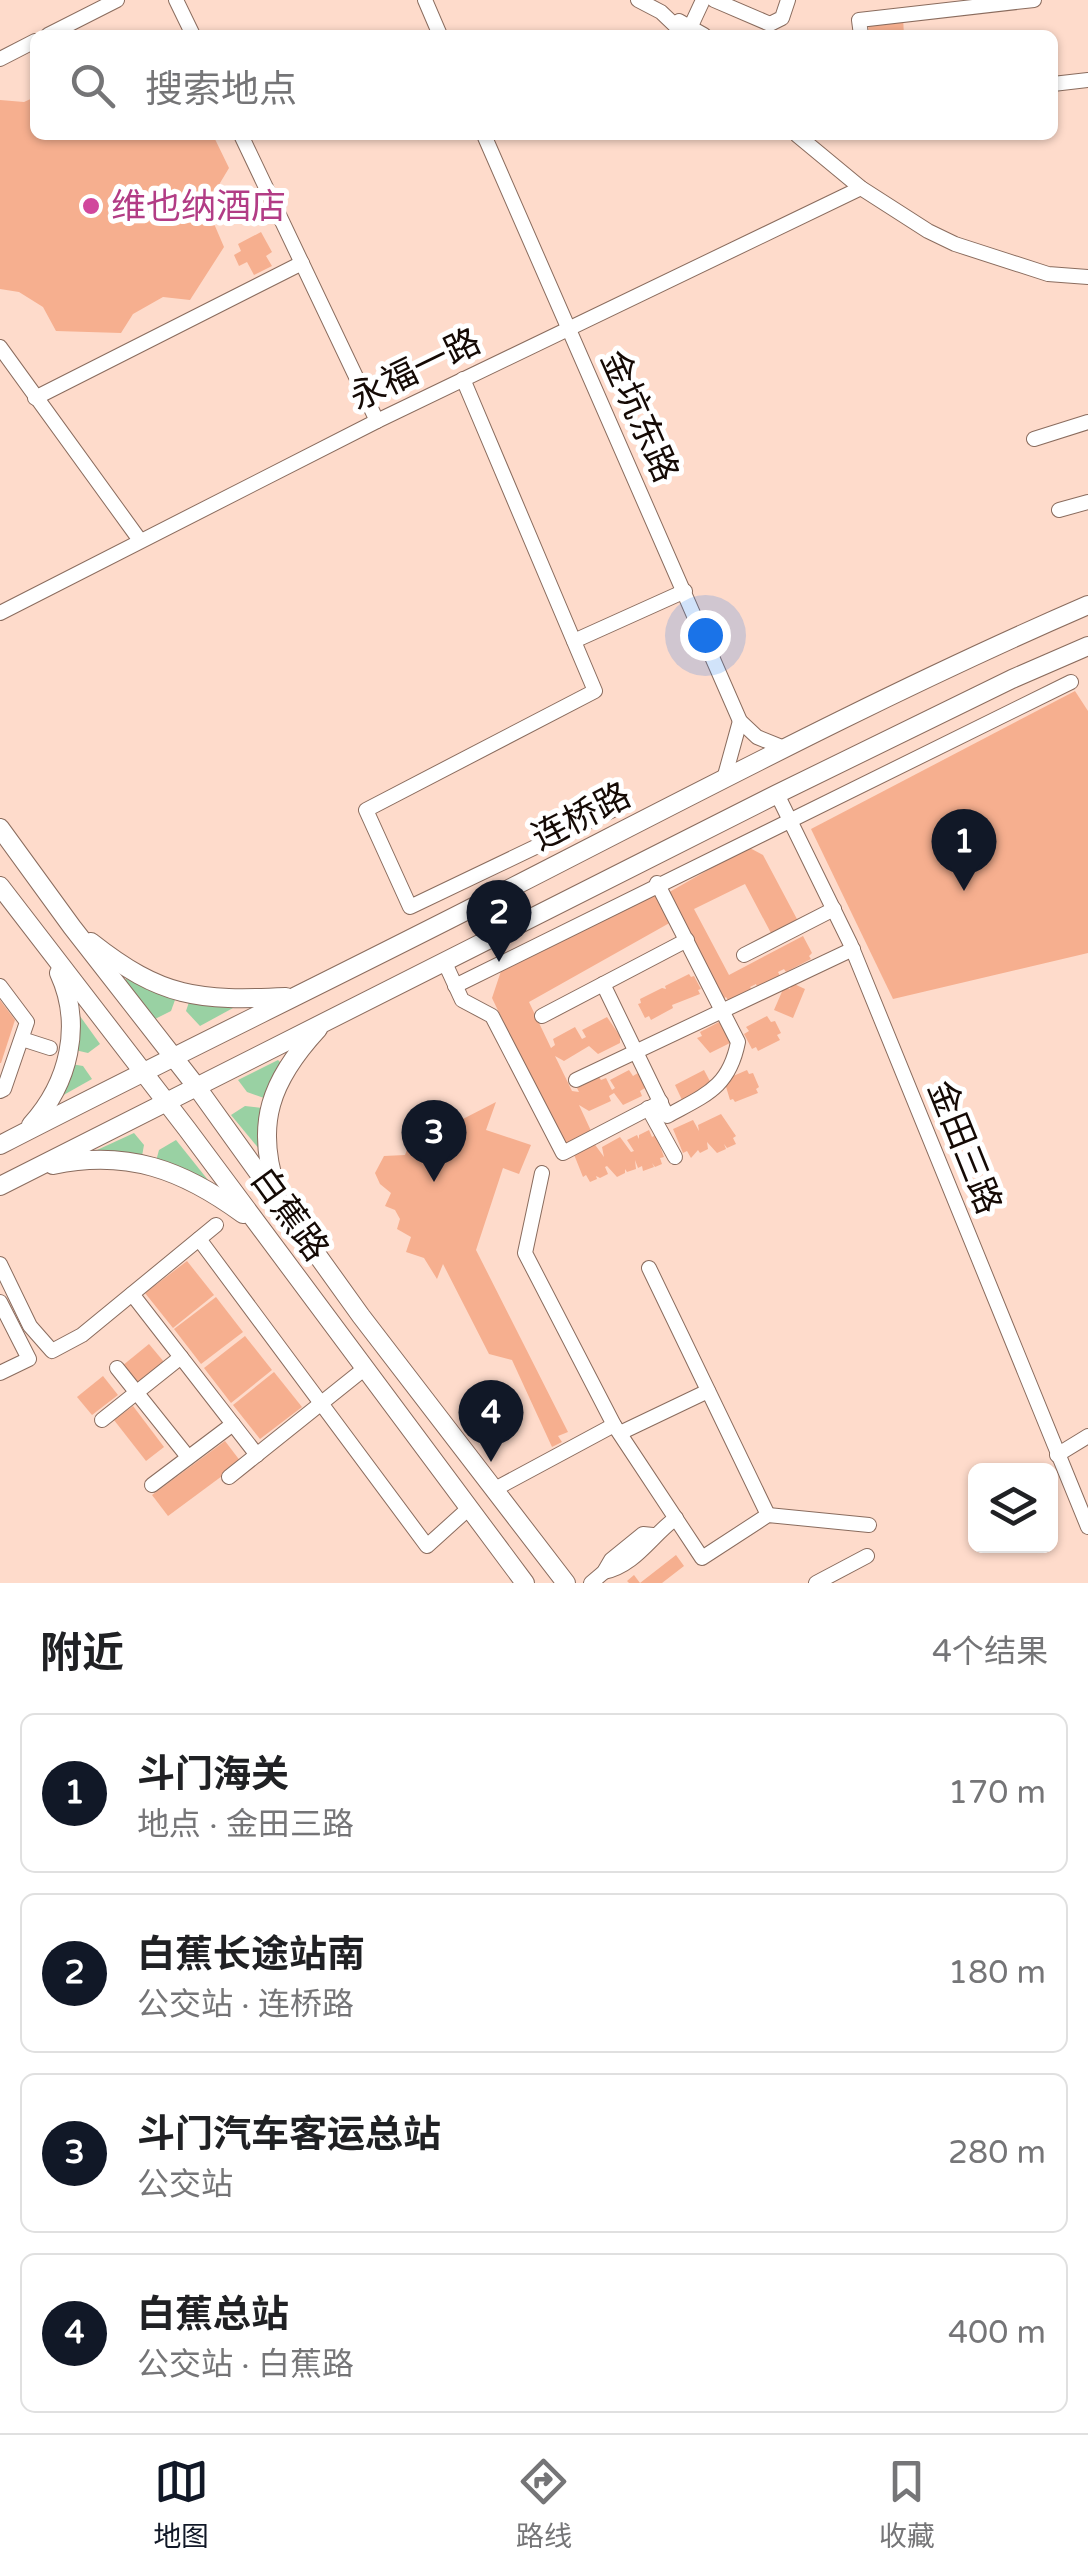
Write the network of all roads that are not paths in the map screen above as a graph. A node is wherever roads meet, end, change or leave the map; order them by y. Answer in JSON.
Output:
{"nodes":[{"id":1,"x":117,"y":0,"type":"edge"},
{"id":2,"x":176,"y":0,"type":"edge"},
{"id":3,"x":425,"y":0,"type":"edge"},
{"id":4,"x":638,"y":0,"type":"edge"},
{"id":5,"x":703,"y":0,"type":"edge"},
{"id":6,"x":714,"y":0,"type":"edge"},
{"id":7,"x":788,"y":0,"type":"edge"},
{"id":8,"x":1034,"y":0,"type":"edge"},
{"id":9,"x":58,"y":30,"type":"edge"},
{"id":10,"x":191,"y":30,"type":"edge"},
{"id":11,"x":438,"y":30,"type":"edge"},
{"id":12,"x":688,"y":30,"type":"edge"},
{"id":13,"x":694,"y":30,"type":"edge"},
{"id":14,"x":860,"y":30,"type":"edge"},
{"id":15,"x":30,"y":44,"type":"edge"},
{"id":16,"x":0,"y":59,"type":"edge"},
{"id":17,"x":1088,"y":80,"type":"edge"},
{"id":18,"x":1058,"y":83,"type":"edge"},
{"id":19,"x":243,"y":140,"type":"edge"},
{"id":20,"x":486,"y":140,"type":"edge"},
{"id":21,"x":803,"y":140,"type":"edge"},
{"id":22,"x":861,"y":188,"type":"junction"},
{"id":23,"x":302,"y":263,"type":"junction"},
{"id":24,"x":1088,"y":277,"type":"edge"},
{"id":25,"x":569,"y":328,"type":"junction"},
{"id":26,"x":0,"y":347,"type":"edge"},
{"id":27,"x":463,"y":379,"type":"junction"},
{"id":28,"x":35,"y":398,"type":"junction"},
{"id":29,"x":377,"y":421,"type":"junction"},
{"id":30,"x":1088,"y":422,"type":"edge"},
{"id":31,"x":1034,"y":438,"type":"dead end"},
{"id":32,"x":1088,"y":502,"type":"edge"},
{"id":33,"x":1059,"y":510,"type":"dead end"},
{"id":34,"x":139,"y":540,"type":"junction"},
{"id":35,"x":685,"y":591,"type":"junction"},
{"id":36,"x":1088,"y":605,"type":"edge"},
{"id":37,"x":0,"y":613,"type":"edge"},
{"id":38,"x":574,"y":641,"type":"junction"},
{"id":39,"x":1088,"y":646,"type":"edge"},
{"id":40,"x":1071,"y":682,"type":"dead end"},
{"id":41,"x":740,"y":721,"type":"junction"},
{"id":42,"x":784,"y":748,"type":"junction"},
{"id":43,"x":724,"y":779,"type":"junction"},
{"id":44,"x":778,"y":794,"type":"junction"},
{"id":45,"x":617,"y":808,"type":"dead end"},
{"id":46,"x":790,"y":821,"type":"junction"},
{"id":47,"x":0,"y":828,"type":"edge"},
{"id":48,"x":34,"y":874,"type":"junction"},
{"id":49,"x":656,"y":883,"type":"dead end"},
{"id":50,"x":2,"y":889,"type":"edge"},
{"id":51,"x":834,"y":909,"type":"junction"},
{"id":52,"x":72,"y":927,"type":"junction"},
{"id":53,"x":686,"y":940,"type":"junction"},
{"id":54,"x":852,"y":949,"type":"junction"},
{"id":55,"x":49,"y":951,"type":"junction"},
{"id":56,"x":744,"y":955,"type":"dead end"},
{"id":57,"x":444,"y":963,"type":"junction"},
{"id":58,"x":338,"y":976,"type":"junction"},
{"id":59,"x":603,"y":984,"type":"junction"},
{"id":60,"x":0,"y":986,"type":"edge"},
{"id":61,"x":458,"y":993,"type":"junction"},
{"id":62,"x":296,"y":996,"type":"junction"},
{"id":63,"x":354,"y":1007,"type":"junction"},
{"id":64,"x":724,"y":1009,"type":"junction"},
{"id":65,"x":542,"y":1016,"type":"dead end"},
{"id":66,"x":326,"y":1021,"type":"junction"},
{"id":67,"x":22,"y":1039,"type":"junction"},
{"id":68,"x":50,"y":1048,"type":"dead end"},
{"id":69,"x":636,"y":1049,"type":"junction"},
{"id":70,"x":174,"y":1058,"type":"junction"},
{"id":71,"x":140,"y":1071,"type":"junction"},
{"id":72,"x":576,"y":1080,"type":"dead end"},
{"id":73,"x":196,"y":1086,"type":"junction"},
{"id":74,"x":0,"y":1090,"type":"edge"},
{"id":75,"x":165,"y":1101,"type":"junction"},
{"id":76,"x":654,"y":1105,"type":"junction"},
{"id":77,"x":24,"y":1133,"type":"junction"},
{"id":78,"x":0,"y":1146,"type":"edge"},
{"id":79,"x":675,"y":1157,"type":"dead end"},
{"id":80,"x":32,"y":1170,"type":"junction"},
{"id":81,"x":542,"y":1173,"type":"dead end"},
{"id":82,"x":0,"y":1186,"type":"edge"},
{"id":83,"x":282,"y":1206,"type":"junction"},
{"id":84,"x":216,"y":1225,"type":"dead end"},
{"id":85,"x":258,"y":1226,"type":"junction"},
{"id":86,"x":199,"y":1239,"type":"junction"},
{"id":87,"x":648,"y":1268,"type":"dead end"},
{"id":88,"x":2,"y":1272,"type":"edge"},
{"id":89,"x":132,"y":1294,"type":"junction"},
{"id":90,"x":0,"y":1302,"type":"edge"},
{"id":91,"x":181,"y":1357,"type":"junction"},
{"id":92,"x":117,"y":1368,"type":"dead end"},
{"id":93,"x":364,"y":1369,"type":"junction"},
{"id":94,"x":0,"y":1373,"type":"edge"},
{"id":95,"x":708,"y":1391,"type":"junction"},
{"id":96,"x":137,"y":1393,"type":"junction"},
{"id":97,"x":322,"y":1403,"type":"junction"},
{"id":98,"x":102,"y":1420,"type":"dead end"},
{"id":99,"x":233,"y":1424,"type":"junction"},
{"id":100,"x":617,"y":1428,"type":"junction"},
{"id":101,"x":1088,"y":1436,"type":"edge"},
{"id":102,"x":257,"y":1455,"type":"junction"},
{"id":103,"x":1057,"y":1455,"type":"junction"},
{"id":104,"x":188,"y":1458,"type":"junction"},
{"id":105,"x":229,"y":1477,"type":"dead end"},
{"id":106,"x":152,"y":1485,"type":"dead end"},
{"id":107,"x":495,"y":1489,"type":"junction"},
{"id":108,"x":468,"y":1509,"type":"junction"},
{"id":109,"x":768,"y":1515,"type":"junction"},
{"id":110,"x":676,"y":1518,"type":"junction"},
{"id":111,"x":869,"y":1525,"type":"dead end"},
{"id":112,"x":1088,"y":1527,"type":"edge"},
{"id":113,"x":867,"y":1556,"type":"dead end"},
{"id":114,"x":608,"y":1578,"type":"edge"},
{"id":115,"x":524,"y":1583,"type":"edge"},
{"id":116,"x":566,"y":1583,"type":"edge"},
{"id":117,"x":591,"y":1583,"type":"edge"},
{"id":118,"x":816,"y":1583,"type":"edge"}],
"edges":[{"from":1,"to":9,"type":"street"},
{"from":2,"to":10,"type":"street"},
{"from":3,"to":11,"type":"street"},
{"from":4,"to":12,"type":"street"},
{"from":5,"to":13,"type":"street"},
{"from":6,"to":7,"type":"street"},
{"from":8,"to":14,"type":"street"},
{"from":15,"to":16,"type":"street"},
{"from":17,"to":18,"type":"street"},
{"from":19,"to":23,"type":"street"},
{"from":20,"to":25,"type":"street","name":"金坑东路"},
{"from":21,"to":22,"type":"street"},
{"from":22,"to":24,"type":"street"},
{"from":22,"to":25,"type":"street","name":"永福一路"},
{"from":23,"to":28,"type":"street"},
{"from":23,"to":29,"type":"street"},
{"from":25,"to":27,"type":"street","name":"永福一路"},
{"from":25,"to":35,"type":"street","name":"金坑东路"},
{"from":26,"to":28,"type":"street"},
{"from":27,"to":29,"type":"street","name":"永福一路"},
{"from":27,"to":38,"type":"street"},
{"from":28,"to":34,"type":"street"},
{"from":29,"to":34,"type":"street","name":"永福一路"},
{"from":30,"to":31,"type":"street"},
{"from":32,"to":33,"type":"street"},
{"from":34,"to":37,"type":"street","name":"永福一路"},
{"from":35,"to":38,"type":"street"},
{"from":35,"to":41,"type":"street","name":"金坑东路"},
{"from":36,"to":42,"type":"main road","name":"连桥路"},
{"from":38,"to":45,"type":"street"},
{"from":39,"to":44,"type":"main road","name":"连桥路"},
{"from":40,"to":46,"type":"street"},
{"from":41,"to":42,"type":"street"},
{"from":41,"to":43,"type":"street"},
{"from":42,"to":43,"type":"main road","name":"连桥路"},
{"from":43,"to":58,"type":"main road","name":"连桥路"},
{"from":44,"to":46,"type":"street","name":"金田三路"},
{"from":44,"to":57,"type":"main road","name":"连桥路"},
{"from":46,"to":51,"type":"street","name":"金田三路"},
{"from":46,"to":61,"type":"street"},
{"from":47,"to":48,"type":"main road"},
{"from":48,"to":50,"type":"main road"},
{"from":48,"to":52,"type":"main road"},
{"from":49,"to":53,"type":"street"},
{"from":50,"to":55,"type":"main road","name":"白蕉路"},
{"from":51,"to":54,"type":"street","name":"金田三路"},
{"from":51,"to":56,"type":"street"},
{"from":52,"to":62,"type":"main road"},
{"from":52,"to":70,"type":"main road"},
{"from":53,"to":59,"type":"street"},
{"from":53,"to":64,"type":"street"},
{"from":54,"to":64,"type":"street"},
{"from":54,"to":103,"type":"street","name":"金田三路"},
{"from":55,"to":71,"type":"main road","name":"白蕉路"},
{"from":55,"to":77,"type":"main road"},
{"from":57,"to":61,"type":"street"},
{"from":57,"to":63,"type":"main road","name":"连桥路"},
{"from":58,"to":62,"type":"main road","name":"连桥路"},
{"from":58,"to":63,"type":"main road"},
{"from":59,"to":65,"type":"street"},
{"from":59,"to":69,"type":"street"},
{"from":60,"to":67,"type":"street"},
{"from":61,"to":76,"type":"street"},
{"from":62,"to":70,"type":"main road","name":"连桥路"},
{"from":63,"to":66,"type":"main road","name":"连桥路"},
{"from":64,"to":69,"type":"street"},
{"from":64,"to":76,"type":"street"},
{"from":66,"to":73,"type":"main road","name":"连桥路"},
{"from":66,"to":83,"type":"main road"},
{"from":67,"to":68,"type":"street"},
{"from":67,"to":74,"type":"street"},
{"from":69,"to":72,"type":"street"},
{"from":69,"to":76,"type":"street"},
{"from":70,"to":71,"type":"main road","name":"连桥路"},
{"from":70,"to":73,"type":"main road"},
{"from":71,"to":75,"type":"main road","name":"白蕉路"},
{"from":71,"to":77,"type":"main road","name":"连桥路"},
{"from":73,"to":75,"type":"main road","name":"连桥路"},
{"from":73,"to":83,"type":"main road"},
{"from":75,"to":80,"type":"main road","name":"连桥路"},
{"from":75,"to":85,"type":"main road","name":"白蕉路"},
{"from":76,"to":79,"type":"street"},
{"from":77,"to":78,"type":"main road","name":"连桥路"},
{"from":80,"to":82,"type":"main road","name":"连桥路"},
{"from":80,"to":85,"type":"main road"},
{"from":81,"to":100,"type":"street"},
{"from":83,"to":107,"type":"main road"},
{"from":84,"to":86,"type":"street"},
{"from":85,"to":93,"type":"main road","name":"白蕉路"},
{"from":86,"to":89,"type":"street"},
{"from":86,"to":97,"type":"street"},
{"from":87,"to":95,"type":"street"},
{"from":88,"to":89,"type":"street"},
{"from":89,"to":91,"type":"street"},
{"from":90,"to":94,"type":"street"},
{"from":91,"to":96,"type":"street"},
{"from":91,"to":99,"type":"street"},
{"from":92,"to":96,"type":"street"},
{"from":93,"to":97,"type":"street"},
{"from":93,"to":108,"type":"main road","name":"白蕉路"},
{"from":95,"to":100,"type":"street"},
{"from":95,"to":109,"type":"street"},
{"from":96,"to":98,"type":"street"},
{"from":96,"to":104,"type":"street"},
{"from":97,"to":102,"type":"street"},
{"from":97,"to":108,"type":"street"},
{"from":99,"to":102,"type":"street"},
{"from":99,"to":104,"type":"street"},
{"from":100,"to":107,"type":"street"},
{"from":100,"to":110,"type":"street"},
{"from":101,"to":103,"type":"street"},
{"from":102,"to":105,"type":"street"},
{"from":103,"to":112,"type":"street","name":"金田三路"},
{"from":104,"to":106,"type":"street"},
{"from":107,"to":116,"type":"main road"},
{"from":108,"to":115,"type":"main road","name":"白蕉路"},
{"from":109,"to":110,"type":"street"},
{"from":109,"to":111,"type":"street"},
{"from":110,"to":114,"type":"street"},
{"from":113,"to":118,"type":"street"},
{"from":114,"to":117,"type":"street"}]}
